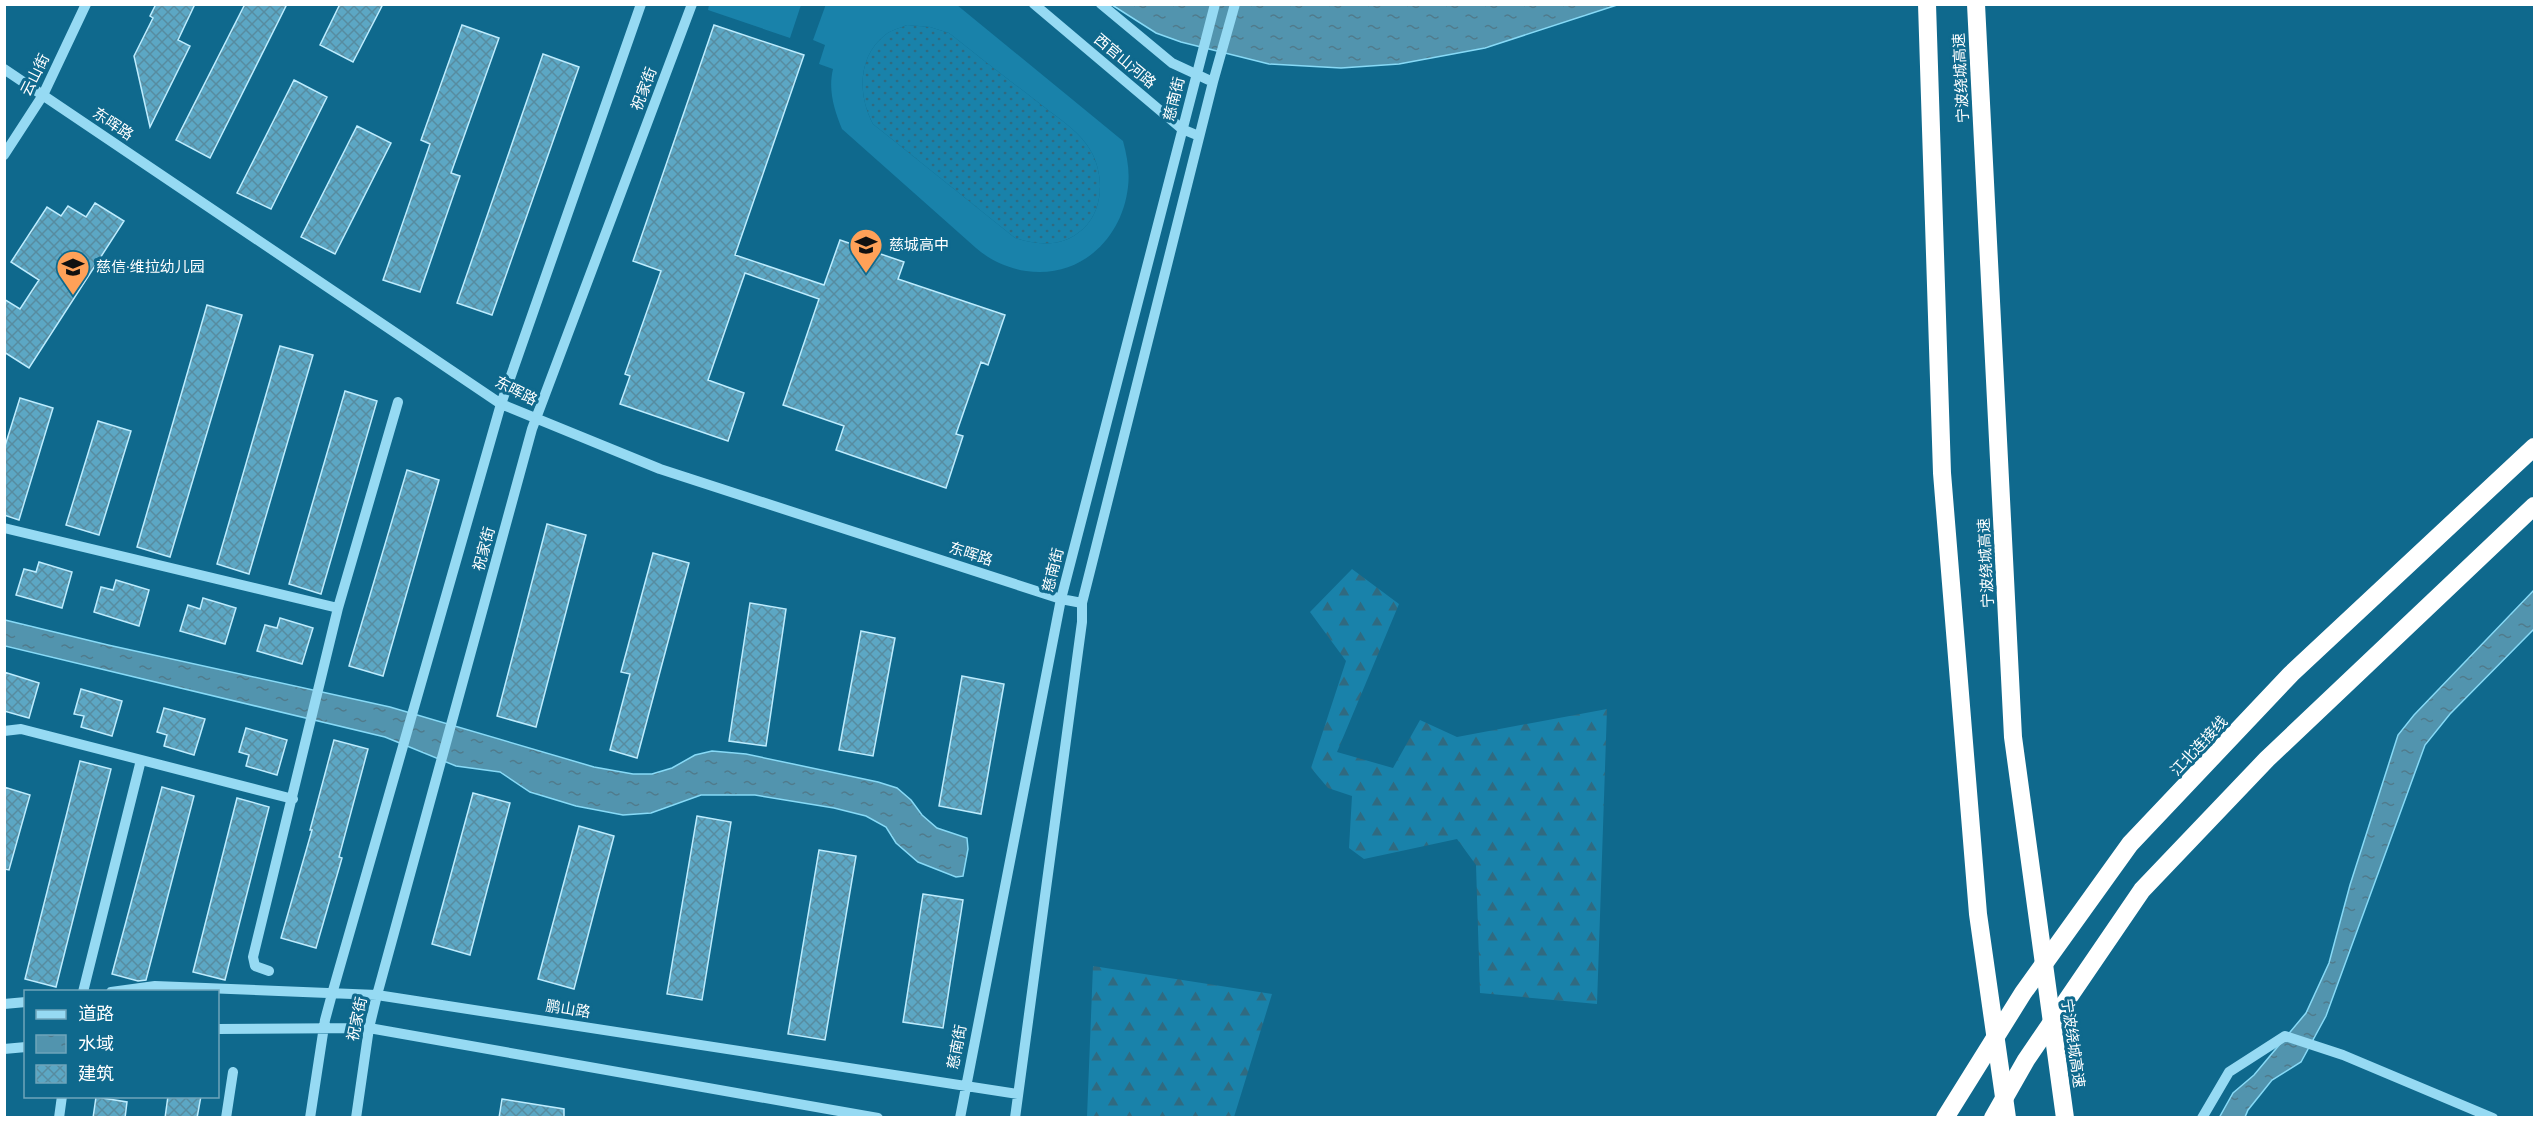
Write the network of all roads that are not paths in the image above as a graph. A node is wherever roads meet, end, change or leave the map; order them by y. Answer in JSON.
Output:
{"nodes":[{"id":1,"x":86,"y":4,"type":"edge"},
{"id":2,"x":641,"y":4,"type":"edge"},
{"id":3,"x":692,"y":4,"type":"edge"},
{"id":4,"x":1034,"y":4,"type":"edge"},
{"id":5,"x":1101,"y":4,"type":"edge"},
{"id":6,"x":1215,"y":4,"type":"edge"},
{"id":7,"x":1235,"y":4,"type":"edge"},
{"id":8,"x":1976,"y":4,"type":"edge"},
{"id":9,"x":1927,"y":5,"type":"edge"},
{"id":10,"x":4,"y":69,"type":"edge"},
{"id":11,"x":1195,"y":74,"type":"junction"},
{"id":12,"x":1213,"y":82,"type":"junction"},
{"id":13,"x":43,"y":95,"type":"junction"},
{"id":14,"x":1182,"y":129,"type":"junction"},
{"id":15,"x":1199,"y":136,"type":"junction"},
{"id":16,"x":4,"y":155,"type":"edge"},
{"id":17,"x":398,"y":402,"type":"dead end"},
{"id":18,"x":501,"y":404,"type":"junction"},
{"id":19,"x":536,"y":418,"type":"junction"},
{"id":20,"x":2535,"y":447,"type":"edge"},
{"id":21,"x":2535,"y":506,"type":"edge"},
{"id":22,"x":4,"y":528,"type":"edge"},
{"id":23,"x":1061,"y":599,"type":"junction"},
{"id":24,"x":1082,"y":603,"type":"junction"},
{"id":25,"x":338,"y":608,"type":"junction"},
{"id":26,"x":4,"y":731,"type":"edge"},
{"id":27,"x":141,"y":760,"type":"junction"},
{"id":28,"x":293,"y":799,"type":"junction"},
{"id":29,"x":269,"y":971,"type":"dead end"},
{"id":30,"x":84,"y":990,"type":"edge"},
{"id":31,"x":126,"y":990,"type":"edge"},
{"id":32,"x":332,"y":994,"type":"junction"},
{"id":33,"x":377,"y":995,"type":"junction"},
{"id":34,"x":24,"y":1002,"type":"edge"},
{"id":35,"x":4,"y":1004,"type":"edge"},
{"id":36,"x":324,"y":1028,"type":"junction"},
{"id":37,"x":369,"y":1028,"type":"junction"},
{"id":38,"x":219,"y":1029,"type":"edge"},
{"id":39,"x":24,"y":1047,"type":"edge"},
{"id":40,"x":4,"y":1049,"type":"edge"},
{"id":41,"x":233,"y":1072,"type":"dead end"},
{"id":42,"x":965,"y":1084,"type":"junction"},
{"id":43,"x":1018,"y":1094,"type":"junction"},
{"id":44,"x":62,"y":1098,"type":"edge"},
{"id":45,"x":59,"y":1118,"type":"edge"},
{"id":46,"x":226,"y":1118,"type":"edge"},
{"id":47,"x":310,"y":1118,"type":"edge"},
{"id":48,"x":356,"y":1118,"type":"edge"},
{"id":49,"x":878,"y":1118,"type":"edge"},
{"id":50,"x":960,"y":1118,"type":"edge"},
{"id":51,"x":1015,"y":1118,"type":"edge"},
{"id":52,"x":1946,"y":1118,"type":"edge"},
{"id":53,"x":1994,"y":1118,"type":"edge"},
{"id":54,"x":2007,"y":1118,"type":"edge"},
{"id":55,"x":2065,"y":1118,"type":"edge"},
{"id":56,"x":2202,"y":1118,"type":"edge"},
{"id":57,"x":2493,"y":1118,"type":"edge"}],
"edges":[{"from":1,"to":13,"type":"street","name":"云山街"},
{"from":2,"to":18,"type":"street","name":"祝家街"},
{"from":3,"to":19,"type":"street","name":"祝家街"},
{"from":4,"to":14,"type":"street","name":"西官山河路"},
{"from":5,"to":11,"type":"street","name":"西官山河路"},
{"from":6,"to":11,"type":"street","name":"慈南街"},
{"from":7,"to":12,"type":"street"},
{"from":8,"to":55,"type":"highway","name":"宁波绕城高速"},
{"from":9,"to":54,"type":"highway","name":"宁波绕城高速"},
{"from":10,"to":13,"type":"street","name":"东晖路"},
{"from":11,"to":12,"type":"street","name":"西官山河路"},
{"from":11,"to":14,"type":"street","name":"慈南街"},
{"from":12,"to":15,"type":"street"},
{"from":13,"to":16,"type":"street","name":"云山街"},
{"from":13,"to":18,"type":"street","name":"东晖路"},
{"from":14,"to":15,"type":"street","name":"西官山河路"},
{"from":14,"to":23,"type":"street","name":"慈南街"},
{"from":15,"to":24,"type":"street"},
{"from":17,"to":25,"type":"street"},
{"from":18,"to":19,"type":"street","name":"东晖路"},
{"from":18,"to":32,"type":"street","name":"祝家街"},
{"from":19,"to":23,"type":"street","name":"东晖路"},
{"from":19,"to":33,"type":"street","name":"祝家街"},
{"from":20,"to":52,"type":"highway","name":"江北连接线","bridge":true},
{"from":21,"to":53,"type":"highway","bridge":true},
{"from":22,"to":25,"type":"street"},
{"from":23,"to":24,"type":"street","name":"东晖路"},
{"from":23,"to":42,"type":"street","name":"慈南街"},
{"from":24,"to":43,"type":"street"},
{"from":25,"to":28,"type":"street"},
{"from":26,"to":27,"type":"street"},
{"from":27,"to":28,"type":"street"},
{"from":27,"to":30,"type":"street"},
{"from":28,"to":29,"type":"street"},
{"from":31,"to":32,"type":"street","name":"鹏山路"},
{"from":32,"to":33,"type":"street","name":"鹏山路"},
{"from":32,"to":36,"type":"street","name":"祝家街"},
{"from":33,"to":37,"type":"street","name":"祝家街"},
{"from":33,"to":42,"type":"street","name":"鹏山路"},
{"from":34,"to":35,"type":"street"},
{"from":36,"to":37,"type":"street"},
{"from":36,"to":38,"type":"street"},
{"from":36,"to":47,"type":"street","name":"祝家街"},
{"from":37,"to":48,"type":"street","name":"祝家街"},
{"from":37,"to":49,"type":"street"},
{"from":39,"to":40,"type":"street"},
{"from":41,"to":46,"type":"street"},
{"from":42,"to":43,"type":"street","name":"鹏山路"},
{"from":42,"to":50,"type":"street","name":"慈南街"},
{"from":43,"to":51,"type":"street"},
{"from":44,"to":45,"type":"street"},
{"from":56,"to":57,"type":"street"}]}
